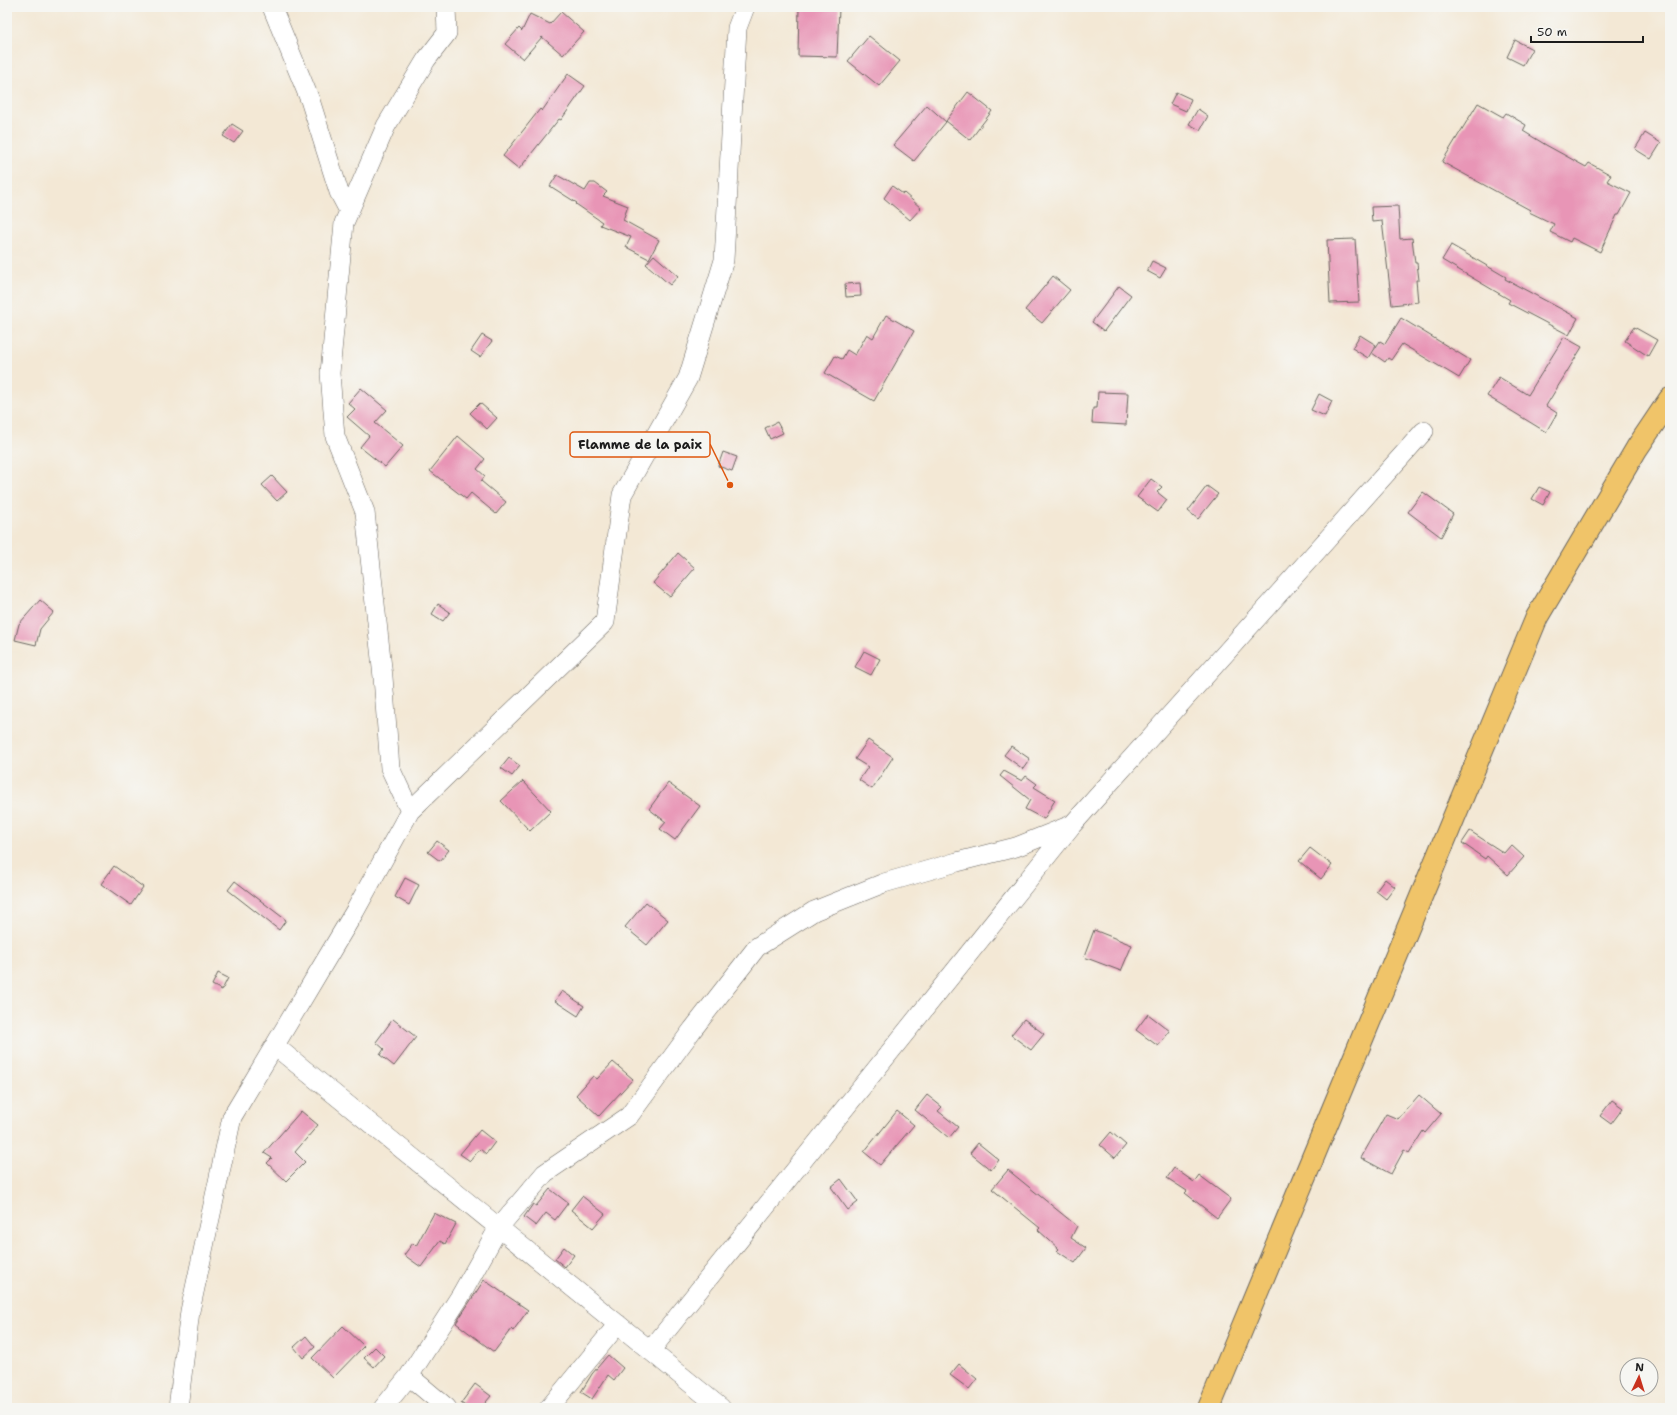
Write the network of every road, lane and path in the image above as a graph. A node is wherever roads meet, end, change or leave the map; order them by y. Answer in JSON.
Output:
{"nodes":[{"id":1,"x":272,"y":7,"type":"edge"},
{"id":2,"x":446,"y":7,"type":"edge"},
{"id":3,"x":734,"y":7,"type":"edge"},
{"id":4,"x":745,"y":7,"type":"edge"},
{"id":5,"x":737,"y":28,"type":"junction"},
{"id":6,"x":349,"y":211,"type":"junction"},
{"id":7,"x":1670,"y":399,"type":"edge"},
{"id":8,"x":1424,"y":432,"type":"dead end"},
{"id":9,"x":410,"y":811,"type":"junction"},
{"id":10,"x":1072,"y":825,"type":"junction"},
{"id":11,"x":275,"y":1046,"type":"junction"},
{"id":12,"x":499,"y":1228,"type":"junction"},
{"id":13,"x":618,"y":1324,"type":"junction"},
{"id":14,"x":650,"y":1351,"type":"junction"},
{"id":15,"x":409,"y":1376,"type":"junction"},
{"id":16,"x":178,"y":1408,"type":"edge"},
{"id":17,"x":383,"y":1408,"type":"edge"},
{"id":18,"x":447,"y":1408,"type":"edge"},
{"id":19,"x":549,"y":1408,"type":"edge"},
{"id":20,"x":721,"y":1408,"type":"edge"},
{"id":21,"x":1209,"y":1408,"type":"edge"}],
"edges":[{"from":1,"to":6,"type":"street"},
{"from":2,"to":6,"type":"street"},
{"from":3,"to":5,"type":"street"},
{"from":4,"to":5,"type":"street"},
{"from":5,"to":9,"type":"street"},
{"from":6,"to":9,"type":"street"},
{"from":7,"to":21,"type":"main road"},
{"from":8,"to":10,"type":"street"},
{"from":9,"to":11,"type":"street"},
{"from":10,"to":12,"type":"street"},
{"from":10,"to":14,"type":"street"},
{"from":11,"to":12,"type":"street"},
{"from":11,"to":16,"type":"street"},
{"from":12,"to":13,"type":"street"},
{"from":12,"to":15,"type":"street"},
{"from":13,"to":14,"type":"street"},
{"from":13,"to":19,"type":"street"},
{"from":14,"to":20,"type":"street"},
{"from":15,"to":17,"type":"street"},
{"from":15,"to":18,"type":"street"}]}
